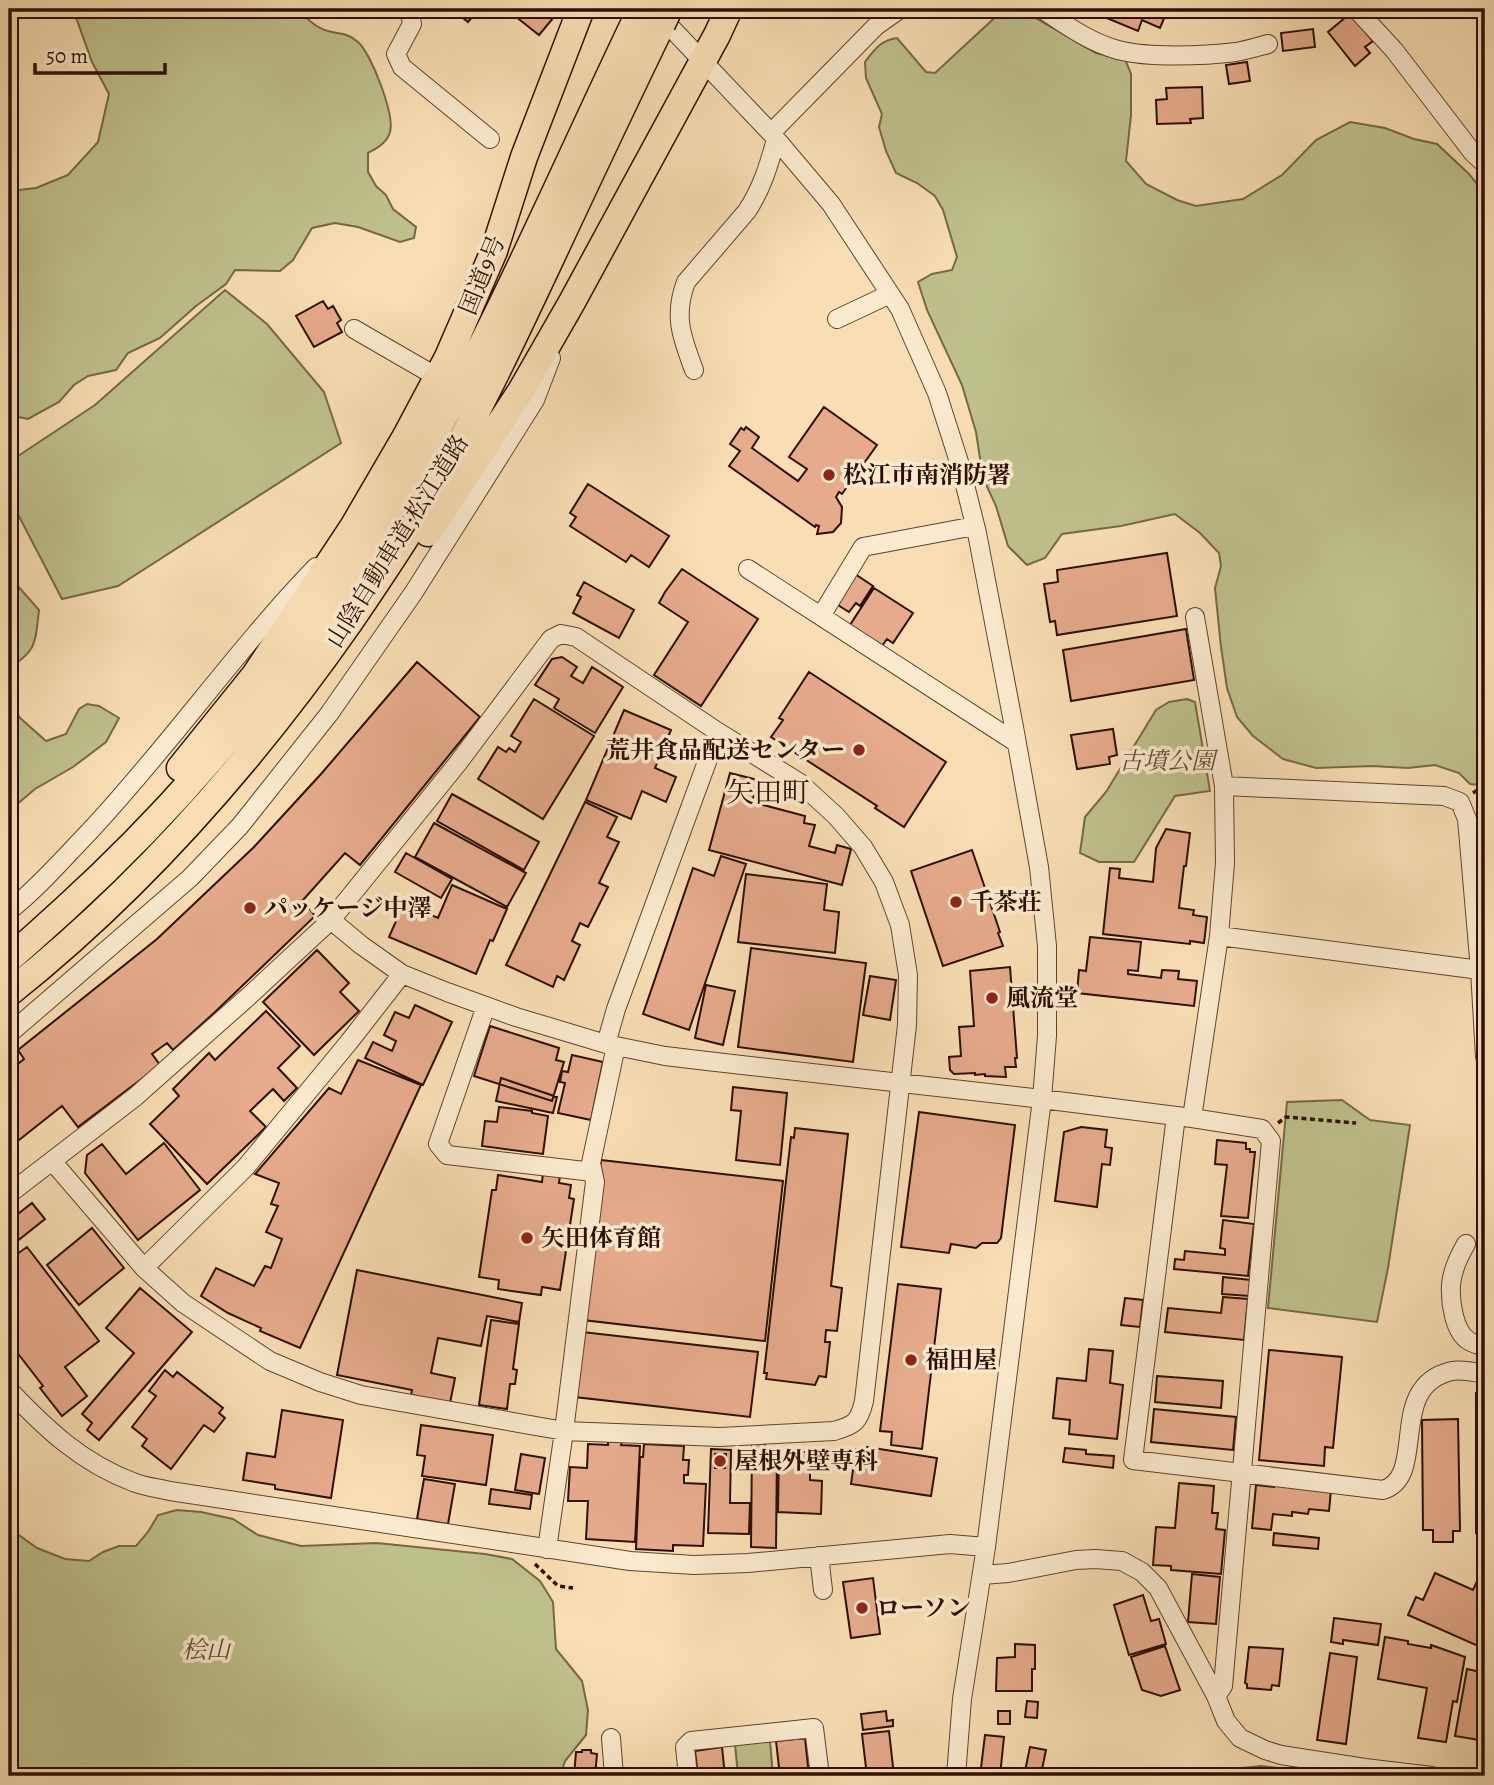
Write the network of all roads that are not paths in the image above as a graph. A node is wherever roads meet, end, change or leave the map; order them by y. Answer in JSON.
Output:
{"nodes":[{"id":1,"x":581,"y":9,"type":"edge"},
{"id":2,"x":641,"y":9,"type":"edge"},
{"id":3,"x":653,"y":9,"type":"edge"},
{"id":4,"x":670,"y":9,"type":"edge"},
{"id":5,"x":729,"y":9,"type":"edge"},
{"id":6,"x":900,"y":9,"type":"edge"},
{"id":7,"x":1042,"y":9,"type":"edge"},
{"id":8,"x":1356,"y":9,"type":"edge"},
{"id":9,"x":409,"y":10,"type":"edge"},
{"id":10,"x":1268,"y":44,"type":"dead end"},
{"id":11,"x":703,"y":61,"type":"junction"},
{"id":12,"x":773,"y":136,"type":"junction"},
{"id":13,"x":490,"y":139,"type":"dead end"},
{"id":14,"x":1485,"y":164,"type":"edge"},
{"id":15,"x":890,"y":294,"type":"junction"},
{"id":16,"x":572,"y":302,"type":"junction"},
{"id":17,"x":837,"y":319,"type":"dead end"},
{"id":18,"x":354,"y":329,"type":"dead end"},
{"id":19,"x":694,"y":370,"type":"dead end"},
{"id":20,"x":437,"y":377,"type":"junction"},
{"id":21,"x":975,"y":526,"type":"junction"},
{"id":22,"x":353,"y":527,"type":"junction"},
{"id":23,"x":748,"y":569,"type":"dead end"},
{"id":24,"x":821,"y":616,"type":"junction"},
{"id":25,"x":1195,"y":617,"type":"dead end"},
{"id":26,"x":718,"y":732,"type":"junction"},
{"id":27,"x":1017,"y":743,"type":"junction"},
{"id":28,"x":1224,"y":786,"type":"junction"},
{"id":29,"x":174,"y":841,"type":"junction"},
{"id":30,"x":9,"y":911,"type":"edge"},
{"id":31,"x":331,"y":920,"type":"junction"},
{"id":32,"x":1219,"y":936,"type":"junction"},
{"id":33,"x":13,"y":956,"type":"edge"},
{"id":34,"x":1480,"y":970,"type":"junction"},
{"id":35,"x":402,"y":974,"type":"junction"},
{"id":36,"x":9,"y":992,"type":"edge"},
{"id":37,"x":486,"y":1006,"type":"junction"},
{"id":38,"x":9,"y":1034,"type":"edge"},
{"id":39,"x":611,"y":1045,"type":"junction"},
{"id":40,"x":1485,"y":1057,"type":"edge"},
{"id":41,"x":901,"y":1084,"type":"junction"},
{"id":42,"x":1042,"y":1099,"type":"junction"},
{"id":43,"x":1184,"y":1117,"type":"junction"},
{"id":44,"x":52,"y":1161,"type":"junction"},
{"id":45,"x":593,"y":1172,"type":"junction"},
{"id":46,"x":9,"y":1194,"type":"edge"},
{"id":47,"x":1466,"y":1244,"type":"dead end"},
{"id":48,"x":144,"y":1268,"type":"junction"},
{"id":49,"x":1485,"y":1347,"type":"edge"},
{"id":50,"x":1485,"y":1374,"type":"edge"},
{"id":51,"x":9,"y":1390,"type":"edge"},
{"id":52,"x":564,"y":1431,"type":"junction"},
{"id":53,"x":1243,"y":1474,"type":"junction"},
{"id":54,"x":986,"y":1546,"type":"junction"},
{"id":55,"x":547,"y":1549,"type":"junction"},
{"id":56,"x":819,"y":1556,"type":"junction"},
{"id":57,"x":982,"y":1575,"type":"junction"},
{"id":58,"x":823,"y":1590,"type":"dead end"},
{"id":59,"x":1216,"y":1696,"type":"junction"},
{"id":60,"x":611,"y":1738,"type":"dead end"},
{"id":61,"x":614,"y":1776,"type":"edge"},
{"id":62,"x":688,"y":1776,"type":"edge"},
{"id":63,"x":820,"y":1776,"type":"edge"},
{"id":64,"x":956,"y":1776,"type":"edge"},
{"id":65,"x":1432,"y":1776,"type":"edge"}],
"edges":[{"from":1,"to":20,"type":"highway","name":"国道9号"},
{"from":2,"to":33,"type":"highway","name":"山陰自動車道;松江道路"},
{"from":3,"to":11,"type":"street"},
{"from":4,"to":29,"type":"highway","name":"山陰自動車道;松江道路","bridge":true},
{"from":5,"to":11,"type":"highway"},
{"from":6,"to":12,"type":"street"},
{"from":7,"to":10,"type":"street"},
{"from":8,"to":14,"type":"street"},
{"from":9,"to":13,"type":"street"},
{"from":11,"to":12,"type":"street"},
{"from":11,"to":16,"type":"highway"},
{"from":12,"to":15,"type":"street"},
{"from":12,"to":19,"type":"street"},
{"from":15,"to":17,"type":"street"},
{"from":15,"to":21,"type":"street"},
{"from":16,"to":29,"type":"highway"},
{"from":16,"to":38,"type":"street"},
{"from":18,"to":20,"type":"street"},
{"from":20,"to":22,"type":"highway","name":"国道9号"},
{"from":21,"to":24,"type":"street"},
{"from":21,"to":27,"type":"street"},
{"from":22,"to":30,"type":"street"},
{"from":22,"to":33,"type":"highway","name":"国道9号"},
{"from":23,"to":24,"type":"street"},
{"from":24,"to":27,"type":"street"},
{"from":25,"to":28,"type":"street"},
{"from":26,"to":31,"type":"street"},
{"from":26,"to":39,"type":"street"},
{"from":26,"to":41,"type":"street"},
{"from":27,"to":42,"type":"street"},
{"from":28,"to":32,"type":"street"},
{"from":28,"to":34,"type":"street"},
{"from":29,"to":36,"type":"highway","name":"山陰自動車道;松江道路"},
{"from":31,"to":35,"type":"street"},
{"from":31,"to":44,"type":"street"},
{"from":32,"to":34,"type":"street"},
{"from":32,"to":43,"type":"street"},
{"from":34,"to":40,"type":"street"},
{"from":35,"to":37,"type":"street"},
{"from":35,"to":48,"type":"street"},
{"from":37,"to":39,"type":"street"},
{"from":37,"to":45,"type":"street"},
{"from":39,"to":41,"type":"street"},
{"from":39,"to":45,"type":"street"},
{"from":41,"to":42,"type":"street"},
{"from":41,"to":52,"type":"street"},
{"from":42,"to":43,"type":"street"},
{"from":42,"to":54,"type":"street"},
{"from":43,"to":53,"type":"street"},
{"from":43,"to":53,"type":"street"},
{"from":44,"to":46,"type":"street"},
{"from":44,"to":48,"type":"street"},
{"from":45,"to":52,"type":"street"},
{"from":47,"to":49,"type":"street"},
{"from":48,"to":52,"type":"street"},
{"from":50,"to":53,"type":"street"},
{"from":51,"to":55,"type":"street"},
{"from":52,"to":55,"type":"street"},
{"from":53,"to":59,"type":"street"},
{"from":54,"to":56,"type":"street"},
{"from":54,"to":57,"type":"street"},
{"from":55,"to":56,"type":"street"},
{"from":56,"to":58,"type":"street"},
{"from":57,"to":59,"type":"street"},
{"from":57,"to":64,"type":"street"},
{"from":59,"to":65,"type":"street"},
{"from":60,"to":61,"type":"street"},
{"from":62,"to":63,"type":"street"}]}
